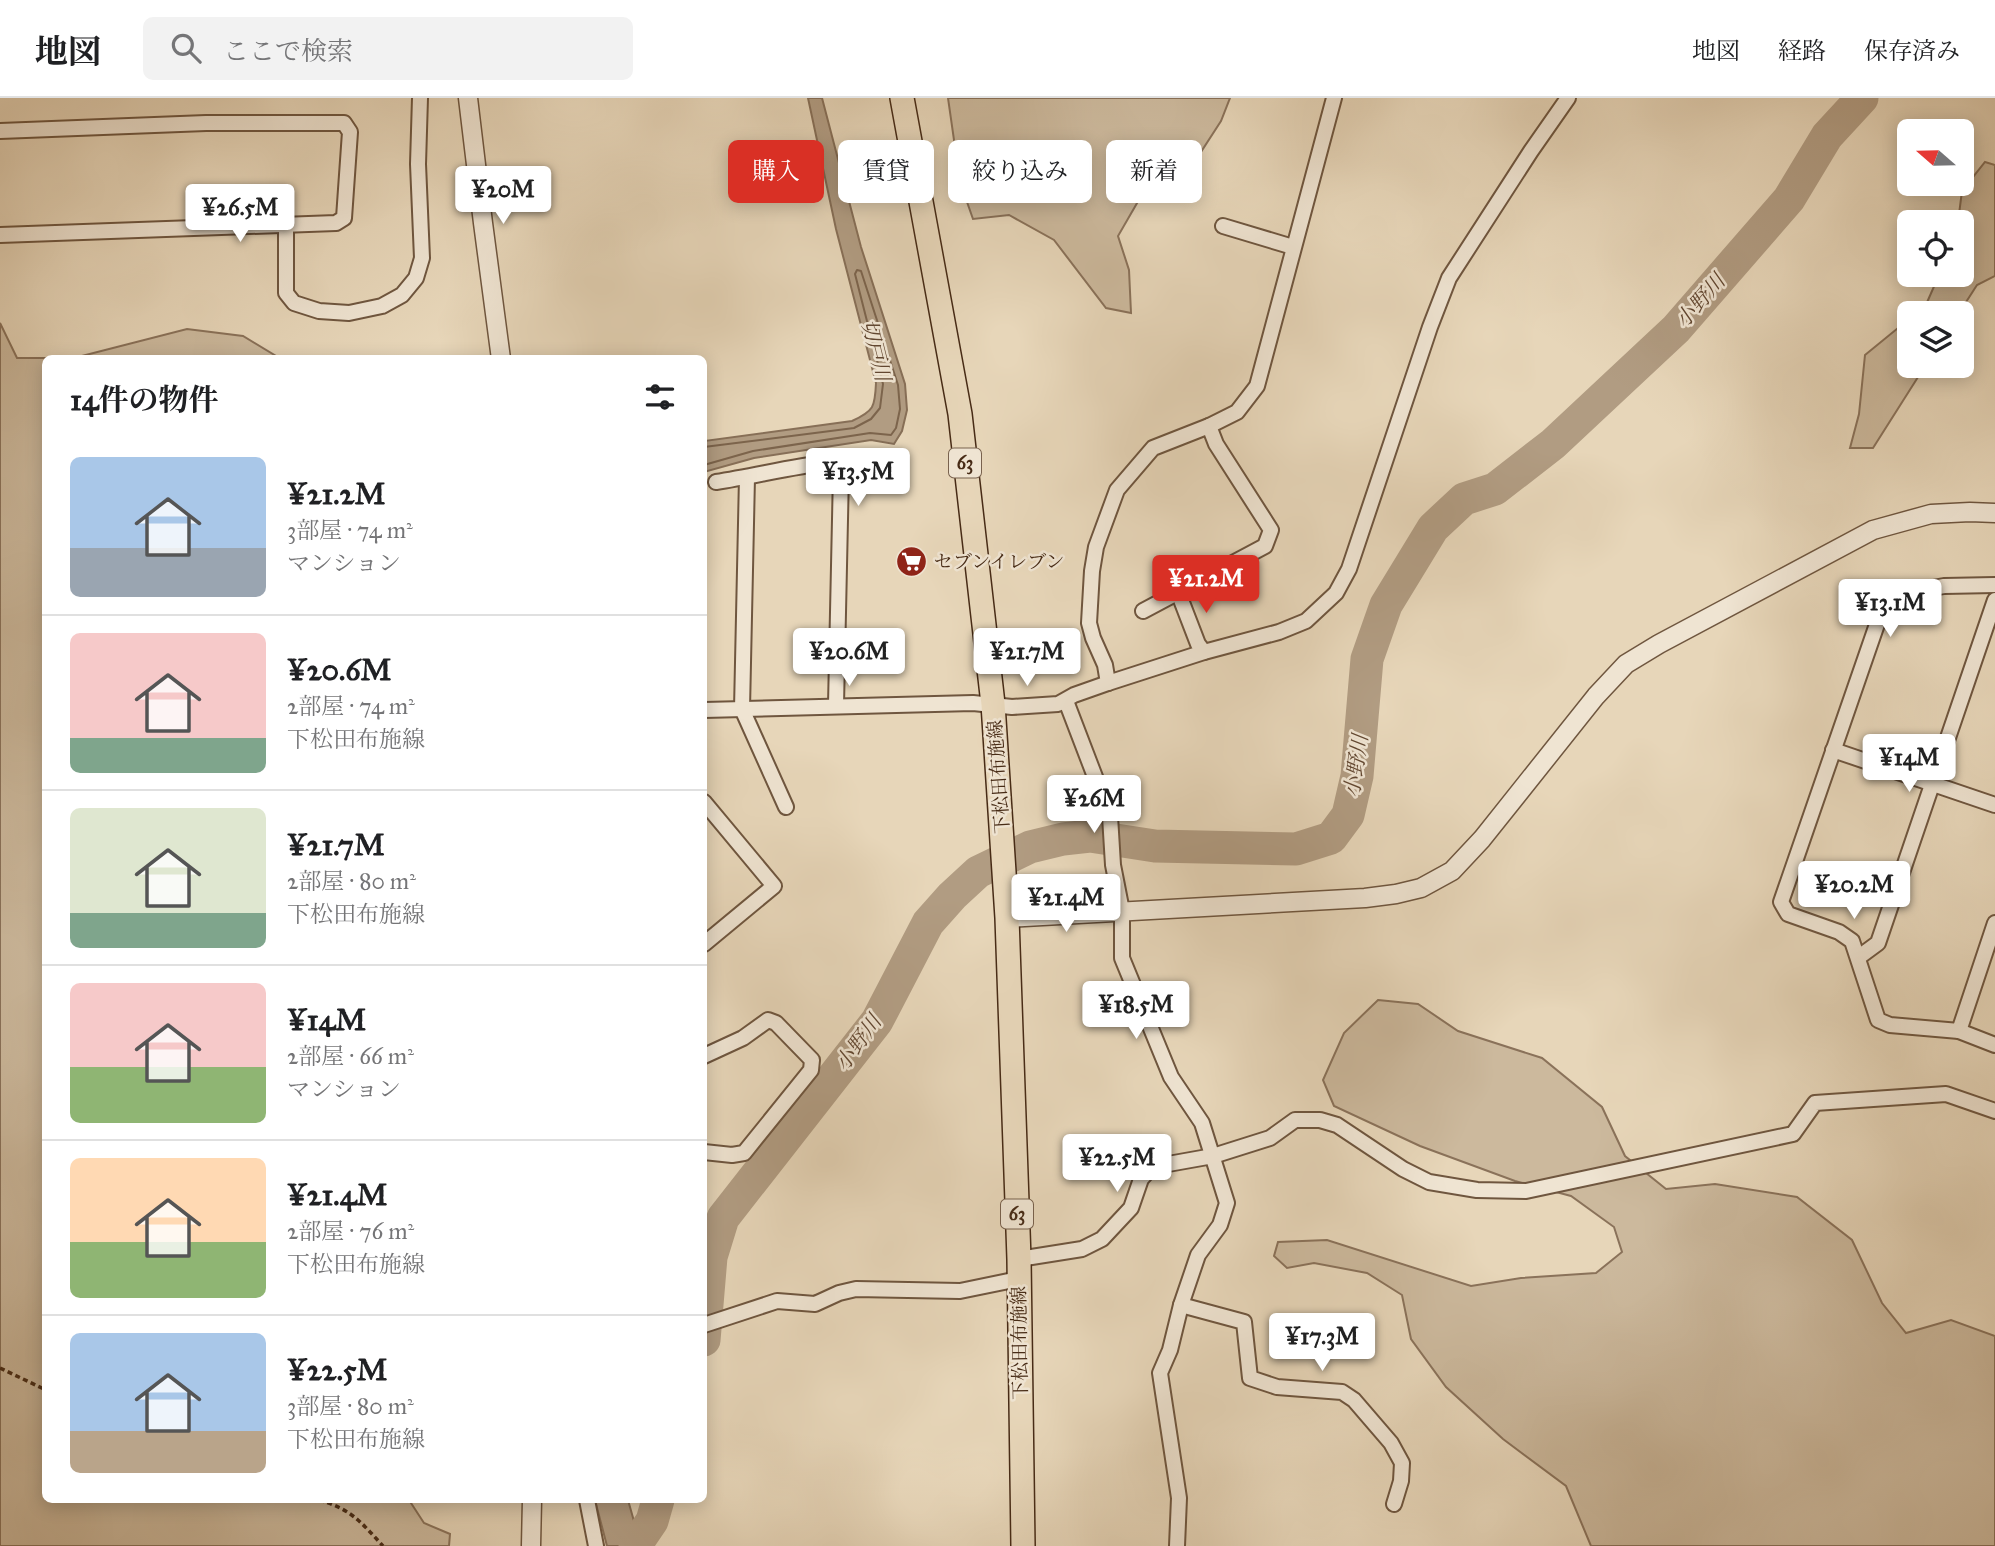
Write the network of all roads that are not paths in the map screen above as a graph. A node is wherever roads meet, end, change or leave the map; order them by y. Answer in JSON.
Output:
{"nodes":[{"id":1,"x":420,"y":98,"type":"edge"},
{"id":2,"x":468,"y":98,"type":"edge"},
{"id":3,"x":902,"y":98,"type":"edge"},
{"id":4,"x":1334,"y":98,"type":"edge"},
{"id":5,"x":1568,"y":98,"type":"edge"},
{"id":6,"x":0,"y":131,"type":"edge"},
{"id":7,"x":286,"y":225,"type":"junction"},
{"id":8,"x":1223,"y":226,"type":"dead end"},
{"id":9,"x":0,"y":235,"type":"edge"},
{"id":10,"x":1293,"y":247,"type":"junction"},
{"id":11,"x":501,"y":355,"type":"edge"},
{"id":12,"x":1209,"y":426,"type":"junction"},
{"id":13,"x":747,"y":477,"type":"junction"},
{"id":14,"x":716,"y":482,"type":"dead end"},
{"id":15,"x":1995,"y":513,"type":"edge"},
{"id":16,"x":1995,"y":585,"type":"edge"},
{"id":17,"x":1178,"y":592,"type":"junction"},
{"id":18,"x":1995,"y":600,"type":"edge"},
{"id":19,"x":1143,"y":611,"type":"dead end"},
{"id":20,"x":1204,"y":652,"type":"junction"},
{"id":21,"x":1108,"y":683,"type":"junction"},
{"id":22,"x":1066,"y":701,"type":"junction"},
{"id":23,"x":992,"y":704,"type":"junction"},
{"id":24,"x":836,"y":705,"type":"junction"},
{"id":25,"x":742,"y":709,"type":"junction"},
{"id":26,"x":707,"y":710,"type":"edge"},
{"id":27,"x":1833,"y":750,"type":"junction"},
{"id":28,"x":1933,"y":783,"type":"junction"},
{"id":29,"x":1995,"y":805,"type":"edge"},
{"id":30,"x":707,"y":807,"type":"edge"},
{"id":31,"x":786,"y":807,"type":"dead end"},
{"id":32,"x":1122,"y":911,"type":"junction"},
{"id":33,"x":1007,"y":918,"type":"junction"},
{"id":34,"x":1995,"y":923,"type":"edge"},
{"id":35,"x":707,"y":942,"type":"edge"},
{"id":36,"x":1859,"y":957,"type":"junction"},
{"id":37,"x":1959,"y":1031,"type":"junction"},
{"id":38,"x":1995,"y":1045,"type":"edge"},
{"id":39,"x":707,"y":1055,"type":"edge"},
{"id":40,"x":1995,"y":1111,"type":"edge"},
{"id":41,"x":707,"y":1152,"type":"edge"},
{"id":42,"x":1213,"y":1156,"type":"junction"},
{"id":43,"x":1019,"y":1269,"type":"junction"},
{"id":44,"x":1181,"y":1305,"type":"junction"},
{"id":45,"x":707,"y":1324,"type":"edge"},
{"id":46,"x":532,"y":1503,"type":"edge"},
{"id":47,"x":588,"y":1503,"type":"edge"},
{"id":48,"x":1394,"y":1504,"type":"dead end"},
{"id":49,"x":531,"y":1546,"type":"edge"},
{"id":50,"x":597,"y":1546,"type":"edge"},
{"id":51,"x":1023,"y":1546,"type":"edge"},
{"id":52,"x":1177,"y":1546,"type":"edge"}],
"edges":[{"from":1,"to":7,"type":"street"},
{"from":2,"to":11,"type":"street"},
{"from":3,"to":23,"type":"main road","name":"下松田布施線","number":"63"},
{"from":4,"to":10,"type":"street"},
{"from":5,"to":20,"type":"street"},
{"from":6,"to":7,"type":"street"},
{"from":7,"to":9,"type":"street"},
{"from":8,"to":10,"type":"street"},
{"from":10,"to":12,"type":"street"},
{"from":12,"to":17,"type":"street"},
{"from":12,"to":21,"type":"street"},
{"from":13,"to":14,"type":"street"},
{"from":13,"to":24,"type":"street"},
{"from":13,"to":25,"type":"street"},
{"from":15,"to":32,"type":"street"},
{"from":16,"to":27,"type":"street"},
{"from":17,"to":19,"type":"street"},
{"from":17,"to":20,"type":"street"},
{"from":18,"to":28,"type":"street"},
{"from":20,"to":21,"type":"street"},
{"from":21,"to":22,"type":"street"},
{"from":22,"to":23,"type":"street"},
{"from":22,"to":32,"type":"street"},
{"from":23,"to":24,"type":"street"},
{"from":23,"to":33,"type":"main road","name":"下松田布施線","number":"63"},
{"from":24,"to":25,"type":"street"},
{"from":25,"to":26,"type":"street"},
{"from":25,"to":31,"type":"street"},
{"from":27,"to":28,"type":"street"},
{"from":27,"to":36,"type":"street"},
{"from":28,"to":29,"type":"street"},
{"from":28,"to":36,"type":"street"},
{"from":30,"to":35,"type":"street"},
{"from":32,"to":33,"type":"street"},
{"from":32,"to":42,"type":"street"},
{"from":33,"to":43,"type":"main road","name":"下松田布施線","number":"63"},
{"from":34,"to":37,"type":"street"},
{"from":36,"to":37,"type":"street"},
{"from":37,"to":38,"type":"street"},
{"from":39,"to":41,"type":"street"},
{"from":40,"to":42,"type":"street"},
{"from":42,"to":43,"type":"street"},
{"from":42,"to":44,"type":"street"},
{"from":43,"to":45,"type":"street"},
{"from":43,"to":51,"type":"main road","name":"下松田布施線","number":"63"},
{"from":44,"to":48,"type":"street"},
{"from":44,"to":52,"type":"street"},
{"from":46,"to":49,"type":"street"},
{"from":47,"to":50,"type":"street"}]}
